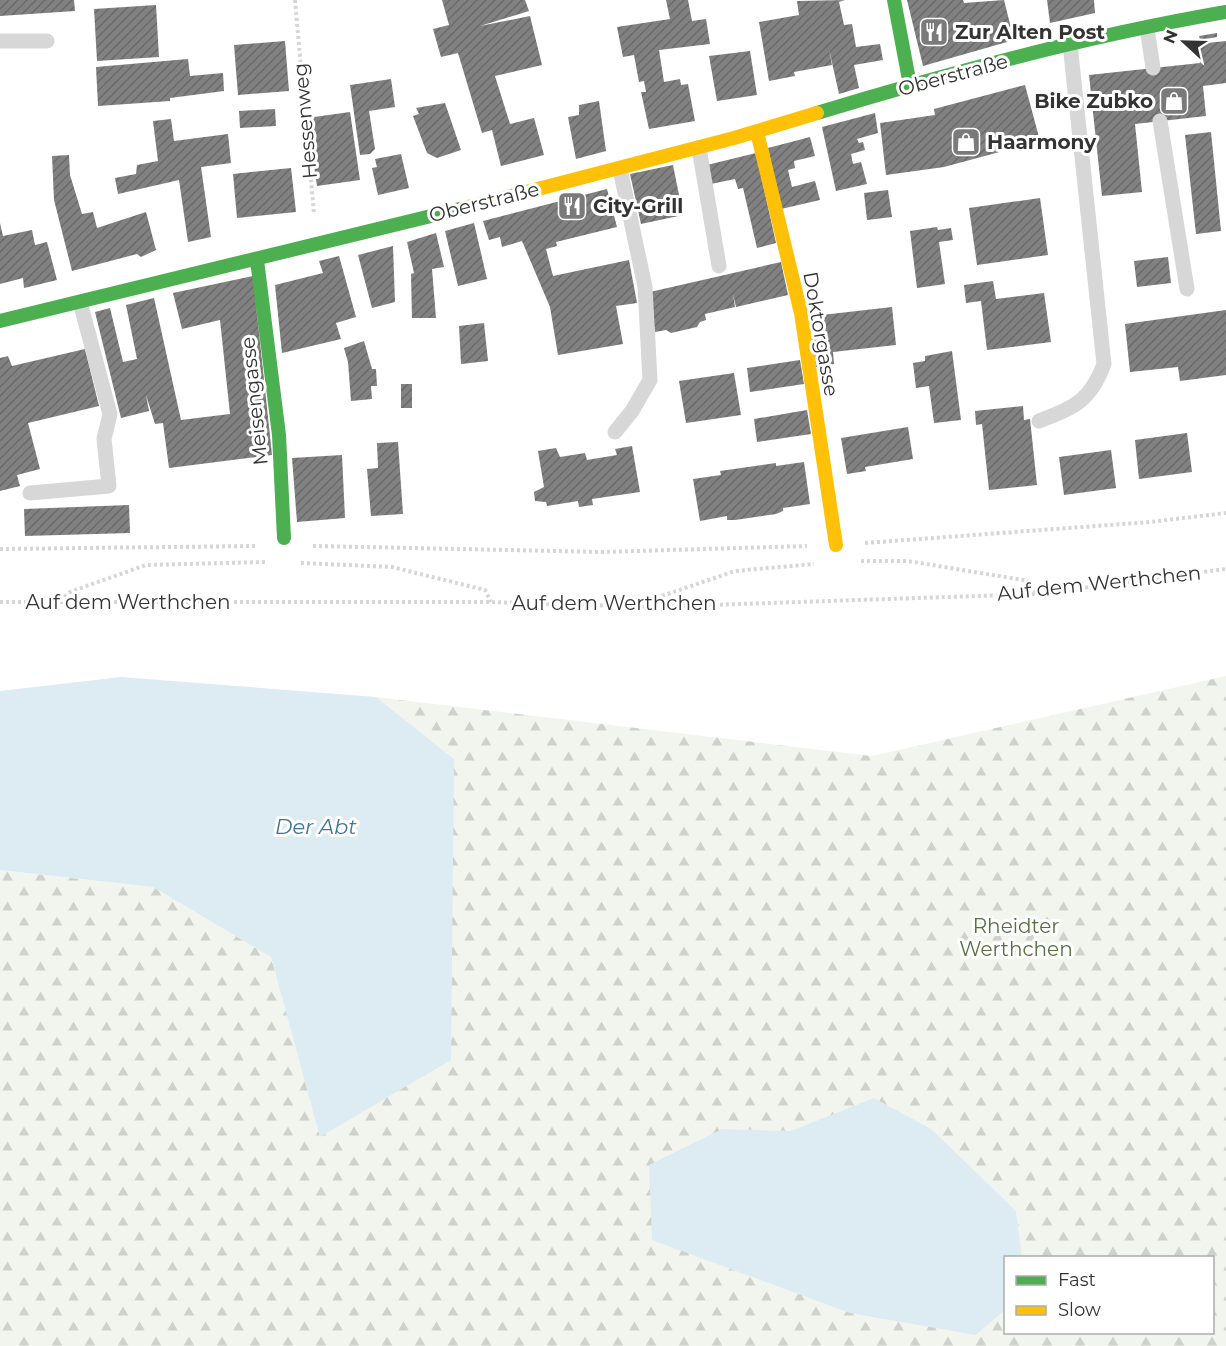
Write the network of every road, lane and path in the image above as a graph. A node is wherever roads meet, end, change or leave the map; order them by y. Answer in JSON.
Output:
{"nodes":[{"id":1,"x":295,"y":0,"type":"edge"},
{"id":2,"x":894,"y":0,"type":"edge"},
{"id":3,"x":1226,"y":12,"type":"edge"},
{"id":4,"x":1148,"y":28,"type":"junction"},
{"id":5,"x":0,"y":41,"type":"edge"},
{"id":6,"x":46,"y":41,"type":"dead end"},
{"id":7,"x":1070,"y":44,"type":"junction"},
{"id":8,"x":1153,"y":68,"type":"dead end"},
{"id":9,"x":910,"y":85,"type":"junction"},
{"id":10,"x":1160,"y":121,"type":"dead end"},
{"id":11,"x":757,"y":132,"type":"junction"},
{"id":12,"x":699,"y":147,"type":"junction"},
{"id":13,"x":620,"y":169,"type":"junction"},
{"id":14,"x":316,"y":243,"type":"junction"},
{"id":15,"x":257,"y":260,"type":"junction"},
{"id":16,"x":719,"y":266,"type":"dead end"},
{"id":17,"x":1187,"y":289,"type":"dead end"},
{"id":18,"x":80,"y":302,"type":"junction"},
{"id":19,"x":0,"y":321,"type":"edge"},
{"id":20,"x":1039,"y":422,"type":"dead end"},
{"id":21,"x":615,"y":432,"type":"dead end"},
{"id":22,"x":30,"y":493,"type":"dead end"},
{"id":23,"x":1226,"y":513,"type":"edge"},
{"id":24,"x":284,"y":542,"type":"junction"},
{"id":25,"x":836,"y":545,"type":"junction"},
{"id":26,"x":0,"y":549,"type":"edge"},
{"id":27,"x":284,"y":561,"type":"junction"},
{"id":28,"x":837,"y":562,"type":"junction"},
{"id":29,"x":1226,"y":569,"type":"edge"},
{"id":30,"x":1037,"y":594,"type":"junction"},
{"id":31,"x":60,"y":601,"type":"junction"},
{"id":32,"x":0,"y":602,"type":"edge"},
{"id":33,"x":491,"y":602,"type":"junction"},
{"id":34,"x":650,"y":607,"type":"junction"}],
"edges":[{"from":1,"to":14,"type":"path","name":"Hessenweg"},
{"from":2,"to":9,"type":"street"},
{"from":3,"to":4,"type":"street","name":"Oberstraße"},
{"from":4,"to":7,"type":"street","name":"Oberstraße"},
{"from":4,"to":8,"type":"lane"},
{"from":5,"to":6,"type":"lane"},
{"from":7,"to":9,"type":"street","name":"Oberstraße"},
{"from":7,"to":20,"type":"lane"},
{"from":9,"to":11,"type":"street","name":"Oberstraße"},
{"from":10,"to":17,"type":"lane"},
{"from":11,"to":12,"type":"street","name":"Oberstraße"},
{"from":11,"to":25,"type":"street","name":"Doktorgasse"},
{"from":12,"to":13,"type":"street","name":"Oberstraße"},
{"from":12,"to":16,"type":"lane"},
{"from":13,"to":14,"type":"street","name":"Oberstraße"},
{"from":13,"to":21,"type":"lane"},
{"from":14,"to":15,"type":"street","name":"Oberstraße"},
{"from":15,"to":18,"type":"street","name":"Oberstraße"},
{"from":15,"to":24,"type":"street","name":"Meisengasse"},
{"from":18,"to":19,"type":"street","name":"Oberstraße"},
{"from":18,"to":22,"type":"lane"},
{"from":23,"to":25,"type":"path"},
{"from":24,"to":25,"type":"path"},
{"from":24,"to":26,"type":"path"},
{"from":24,"to":27,"type":"path"},
{"from":25,"to":28,"type":"path"},
{"from":27,"to":31,"type":"path"},
{"from":27,"to":33,"type":"path"},
{"from":28,"to":30,"type":"path"},
{"from":28,"to":34,"type":"path"},
{"from":29,"to":30,"type":"path","name":"Auf dem Werthchen"},
{"from":30,"to":34,"type":"path","name":"Auf dem Werthchen"},
{"from":31,"to":32,"type":"path","name":"Auf dem Werthchen"},
{"from":31,"to":33,"type":"path","name":"Auf dem Werthchen"},
{"from":33,"to":34,"type":"path","name":"Auf dem Werthchen"}]}
